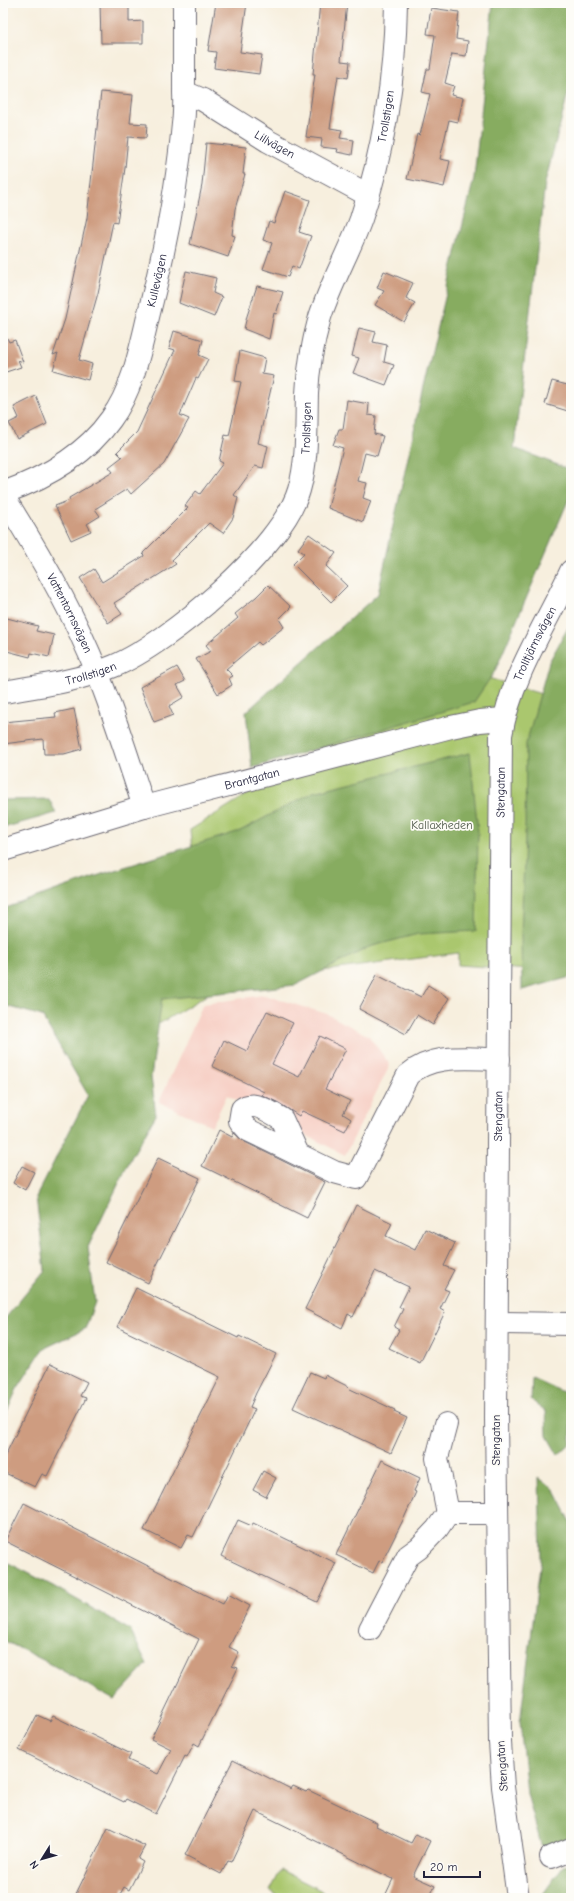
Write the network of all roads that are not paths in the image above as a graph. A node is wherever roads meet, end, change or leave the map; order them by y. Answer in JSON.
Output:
{"nodes":[{"id":1,"x":184,"y":3,"type":"edge"},
{"id":2,"x":396,"y":3,"type":"edge"},
{"id":3,"x":184,"y":92,"type":"junction"},
{"id":4,"x":368,"y":195,"type":"junction"},
{"id":5,"x":3,"y":492,"type":"edge"},
{"id":6,"x":3,"y":496,"type":"edge"},
{"id":7,"x":571,"y":571,"type":"edge"},
{"id":8,"x":97,"y":672,"type":"junction"},
{"id":9,"x":3,"y":692,"type":"edge"},
{"id":10,"x":503,"y":719,"type":"junction"},
{"id":11,"x":144,"y":807,"type":"junction"},
{"id":12,"x":3,"y":850,"type":"edge"},
{"id":13,"x":499,"y":1059,"type":"junction"},
{"id":14,"x":298,"y":1154,"type":"dead end"},
{"id":15,"x":497,"y":1323,"type":"junction"},
{"id":16,"x":571,"y":1324,"type":"edge"},
{"id":17,"x":446,"y":1424,"type":"dead end"},
{"id":18,"x":448,"y":1513,"type":"junction"},
{"id":19,"x":496,"y":1513,"type":"junction"},
{"id":20,"x":370,"y":1629,"type":"dead end"},
{"id":21,"x":518,"y":1898,"type":"edge"}],
"edges":[{"from":1,"to":3,"type":"street","name":"Kullevägen"},
{"from":2,"to":4,"type":"street","name":"Trollstigen"},
{"from":3,"to":4,"type":"street","name":"Lillvägen"},
{"from":3,"to":5,"type":"street","name":"Kullevägen"},
{"from":4,"to":8,"type":"street","name":"Trollstigen"},
{"from":6,"to":8,"type":"street","name":"Vattentornsvägen"},
{"from":7,"to":10,"type":"street","name":"Trolltjärnsvägen"},
{"from":8,"to":9,"type":"street","name":"Trollstigen"},
{"from":8,"to":11,"type":"street","name":"Vattentornsvägen"},
{"from":10,"to":11,"type":"street","name":"Brantgatan"},
{"from":10,"to":13,"type":"street","name":"Stengatan"},
{"from":11,"to":12,"type":"street","name":"Brantgatan"},
{"from":13,"to":14,"type":"street"},
{"from":13,"to":15,"type":"street","name":"Stengatan"},
{"from":15,"to":16,"type":"street"},
{"from":15,"to":19,"type":"street","name":"Stengatan"},
{"from":17,"to":18,"type":"street"},
{"from":18,"to":19,"type":"street"},
{"from":18,"to":20,"type":"street"},
{"from":19,"to":21,"type":"street","name":"Stengatan"}]}
